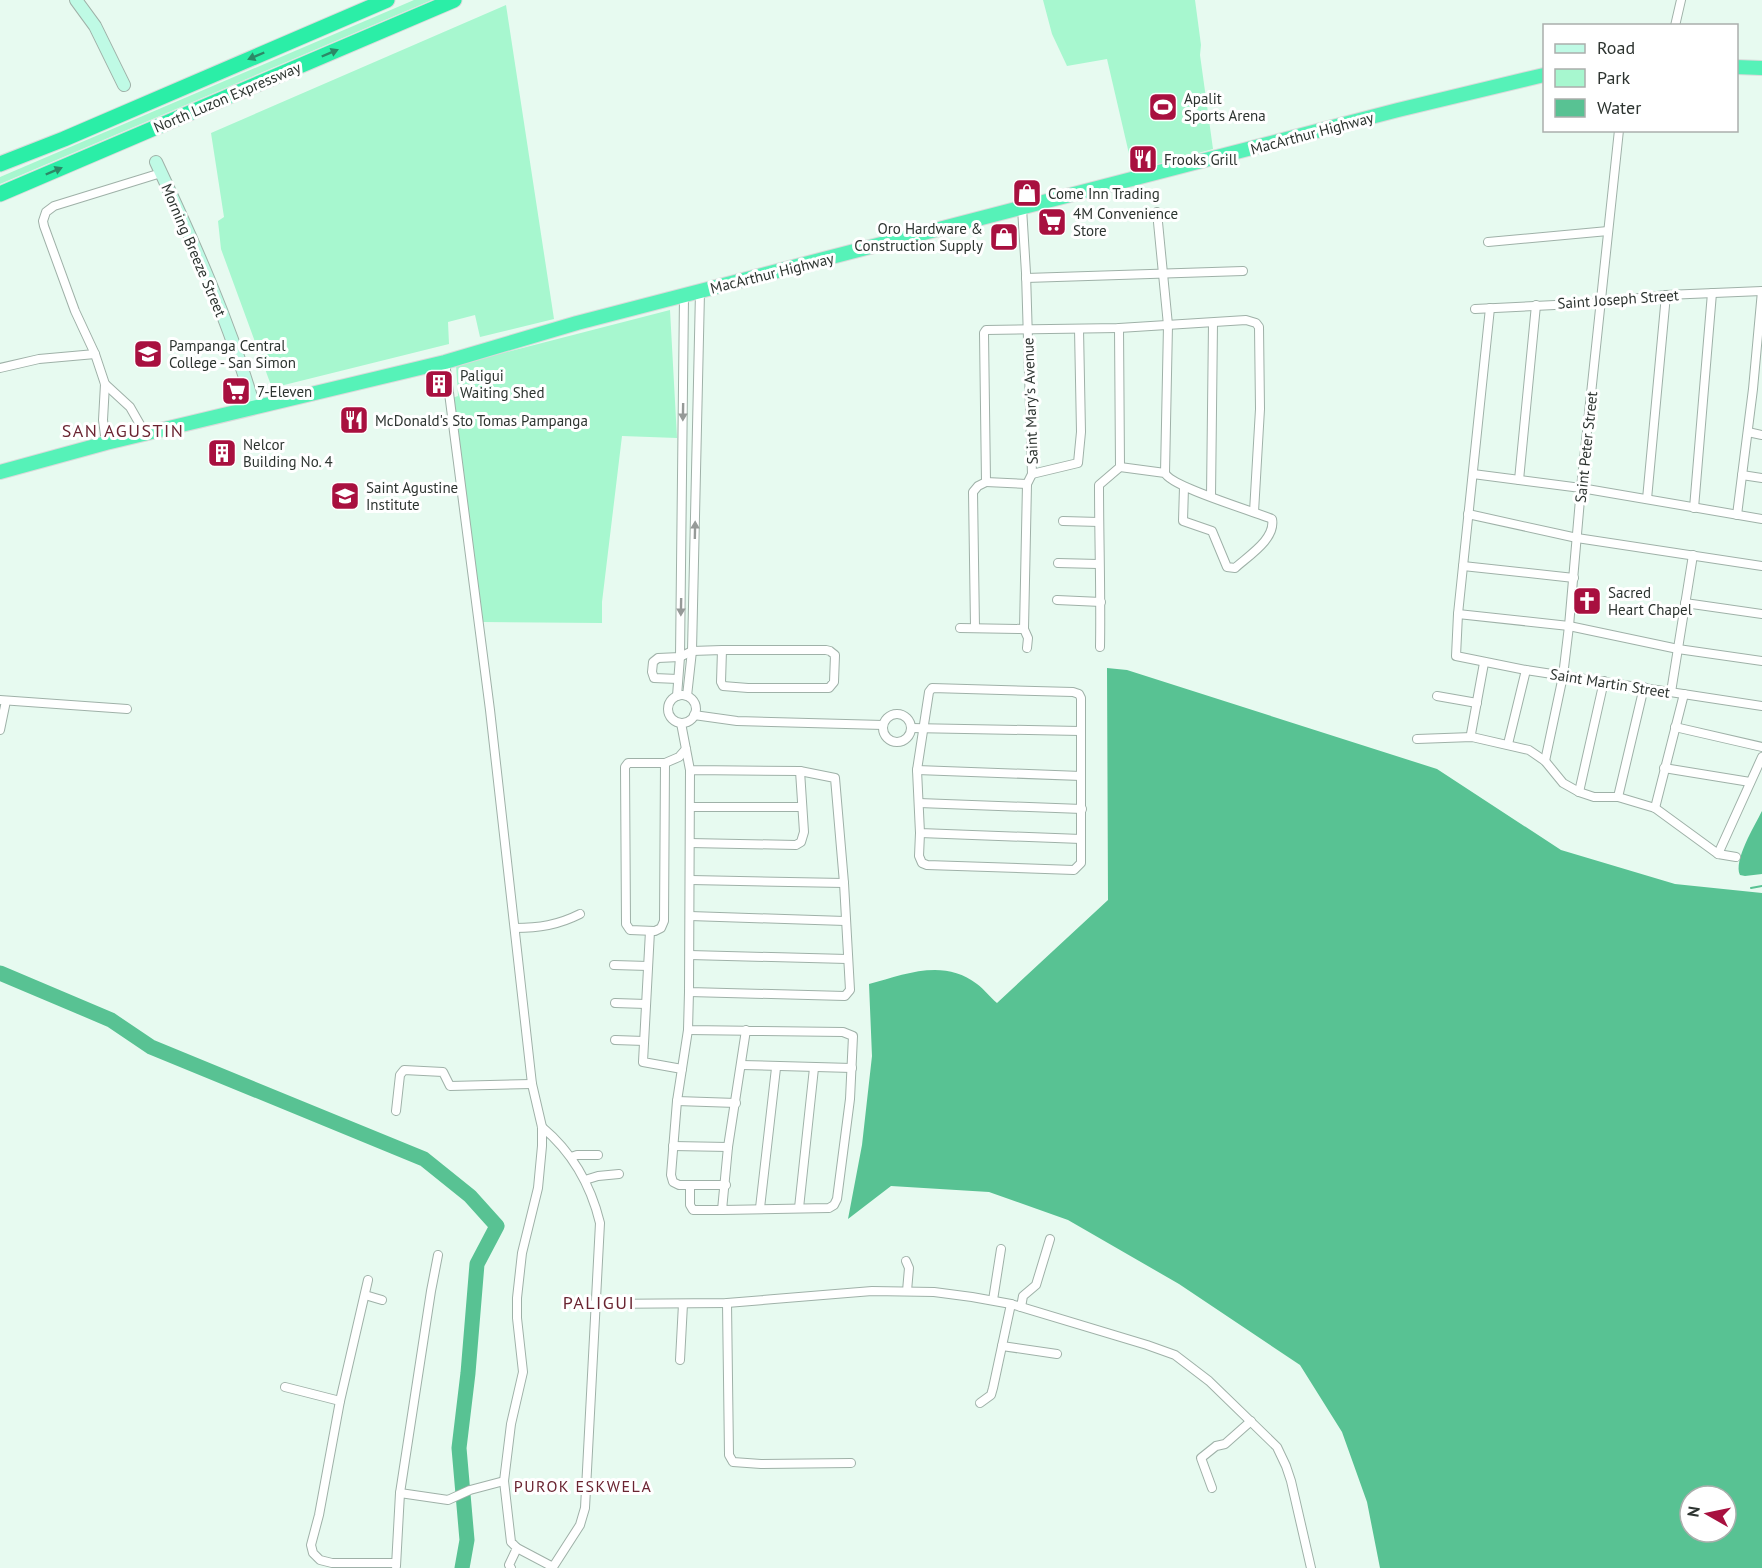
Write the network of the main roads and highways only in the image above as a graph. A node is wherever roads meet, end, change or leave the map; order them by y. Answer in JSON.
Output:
{"nodes":[{"id":1,"x":76,"y":0,"type":"edge"},
{"id":2,"x":387,"y":0,"type":"edge"},
{"id":3,"x":454,"y":0,"type":"edge"},
{"id":4,"x":1738,"y":67,"type":"edge"},
{"id":5,"x":1762,"y":68,"type":"edge"},
{"id":6,"x":1543,"y":75,"type":"edge"},
{"id":7,"x":124,"y":85,"type":"dead end"},
{"id":8,"x":0,"y":164,"type":"edge"},
{"id":9,"x":159,"y":167,"type":"road end"},
{"id":10,"x":0,"y":194,"type":"edge"},
{"id":11,"x":254,"y":407,"type":"junction"},
{"id":12,"x":0,"y":472,"type":"edge"}],
"edges":[{"from":1,"to":7,"type":"main road"},
{"from":2,"to":8,"type":"highway","name":"North Luzon Expressway","one_way":true},
{"from":10,"to":3,"type":"highway","name":"North Luzon Expressway","one_way":true},
{"from":4,"to":5,"type":"highway"},
{"from":6,"to":11,"type":"highway","name":"MacArthur Highway"},
{"from":9,"to":11,"type":"main road","name":"Morning Breeze Street"},
{"from":11,"to":12,"type":"highway","name":"MacArthur Highway"}]}
